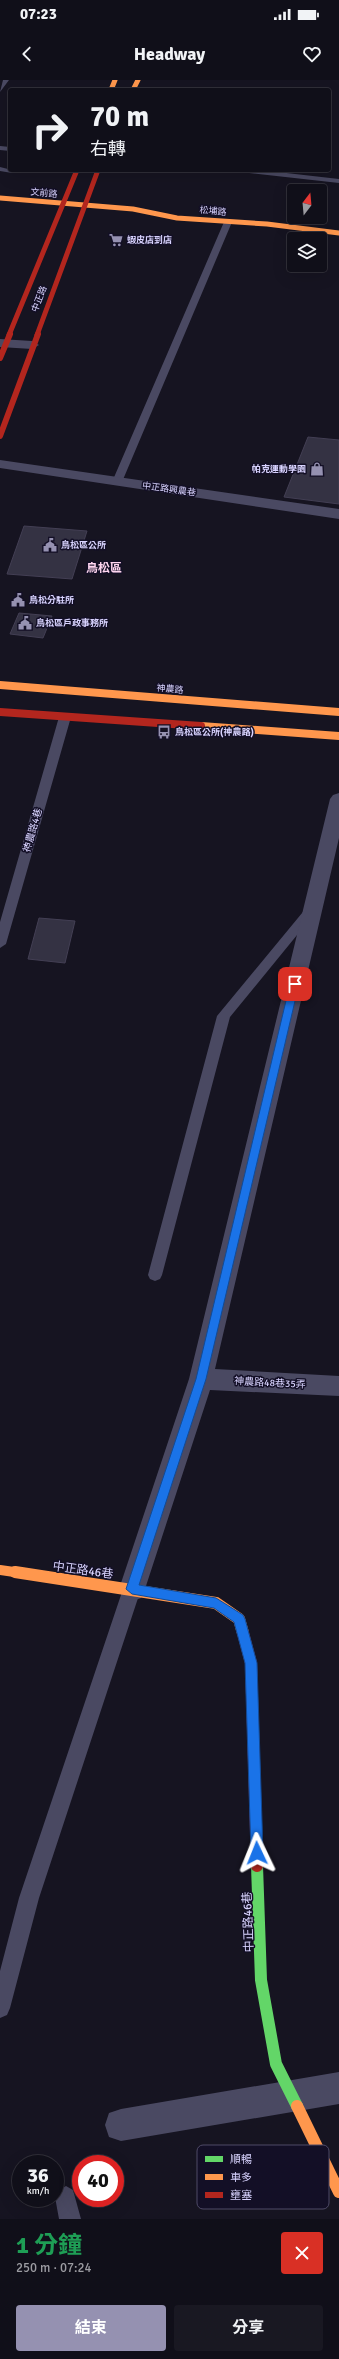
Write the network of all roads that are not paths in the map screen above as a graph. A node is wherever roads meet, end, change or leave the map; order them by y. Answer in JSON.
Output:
{"nodes":[{"id":1,"x":6,"y":80,"type":"edge"},
{"id":2,"x":0,"y":90,"type":"edge"},
{"id":3,"x":75,"y":172,"type":"edge"},
{"id":4,"x":97,"y":172,"type":"edge"},
{"id":5,"x":258,"y":172,"type":"edge"},
{"id":6,"x":339,"y":181,"type":"edge"},
{"id":7,"x":0,"y":198,"type":"edge"},
{"id":8,"x":62,"y":204,"type":"junction"},
{"id":9,"x":86,"y":206,"type":"junction"},
{"id":10,"x":228,"y":222,"type":"junction"},
{"id":11,"x":339,"y":233,"type":"edge"},
{"id":12,"x":3,"y":343,"type":"edge"},
{"id":13,"x":32,"y":345,"type":"junction"},
{"id":14,"x":0,"y":358,"type":"edge"},
{"id":15,"x":0,"y":436,"type":"edge"},
{"id":16,"x":0,"y":464,"type":"edge"},
{"id":17,"x":118,"y":482,"type":"junction"},
{"id":18,"x":339,"y":514,"type":"edge"},
{"id":19,"x":0,"y":685,"type":"edge"},
{"id":20,"x":0,"y":712,"type":"edge"},
{"id":21,"x":339,"y":712,"type":"edge"},
{"id":22,"x":65,"y":717,"type":"junction"},
{"id":23,"x":339,"y":736,"type":"edge"},
{"id":24,"x":339,"y":799,"type":"edge"},
{"id":25,"x":313,"y":909,"type":"junction"},
{"id":26,"x":0,"y":944,"type":"edge"},
{"id":27,"x":155,"y":1275,"type":"dead end"},
{"id":28,"x":201,"y":1379,"type":"junction"},
{"id":29,"x":339,"y":1386,"type":"edge"},
{"id":30,"x":0,"y":1570,"type":"edge"},
{"id":31,"x":132,"y":1589,"type":"junction"},
{"id":32,"x":0,"y":2008,"type":"edge"},
{"id":33,"x":339,"y":2088,"type":"edge"},
{"id":34,"x":292,"y":2096,"type":"junction"},
{"id":35,"x":121,"y":2125,"type":"dead end"},
{"id":36,"x":316,"y":2145,"type":"edge"},
{"id":37,"x":329,"y":2172,"type":"edge"},
{"id":38,"x":339,"y":2192,"type":"edge"},
{"id":39,"x":66,"y":2197,"type":"dead end"},
{"id":40,"x":70,"y":2219,"type":"edge"}],
"edges":[{"from":1,"to":2,"type":"lane"},
{"from":3,"to":8,"type":"street","name":"中正路"},
{"from":4,"to":9,"type":"street","name":"中正路"},
{"from":5,"to":6,"type":"lane"},
{"from":7,"to":8,"type":"street","name":"文前路"},
{"from":8,"to":9,"type":"street","name":"文前路"},
{"from":8,"to":12,"type":"street","name":"中正路"},
{"from":9,"to":10,"type":"street","name":"松埔路"},
{"from":9,"to":13,"type":"street","name":"中正路"},
{"from":10,"to":11,"type":"street","name":"松埔路"},
{"from":10,"to":17,"type":"lane"},
{"from":12,"to":13,"type":"street"},
{"from":12,"to":14,"type":"street","name":"中正路"},
{"from":13,"to":15,"type":"street","name":"中正路"},
{"from":16,"to":17,"type":"street","name":"中正路興農巷"},
{"from":17,"to":18,"type":"street","name":"中正路興農巷"},
{"from":19,"to":21,"type":"street","name":"神農路"},
{"from":20,"to":22,"type":"street"},
{"from":22,"to":23,"type":"street"},
{"from":22,"to":26,"type":"lane","name":"神農路4巷"},
{"from":24,"to":25,"type":"street"},
{"from":25,"to":27,"type":"lane"},
{"from":25,"to":28,"type":"street"},
{"from":28,"to":29,"type":"street","name":"神農路48巷35弄"},
{"from":28,"to":31,"type":"street"},
{"from":30,"to":31,"type":"street","name":"中正路46巷"},
{"from":31,"to":32,"type":"lane"},
{"from":31,"to":34,"type":"street","name":"中正路46巷"},
{"from":33,"to":34,"type":"street"},
{"from":34,"to":35,"type":"street"},
{"from":34,"to":36,"type":"street","name":"中正路46巷"},
{"from":37,"to":38,"type":"street","name":"中正路46巷"},
{"from":39,"to":40,"type":"lane"}]}
